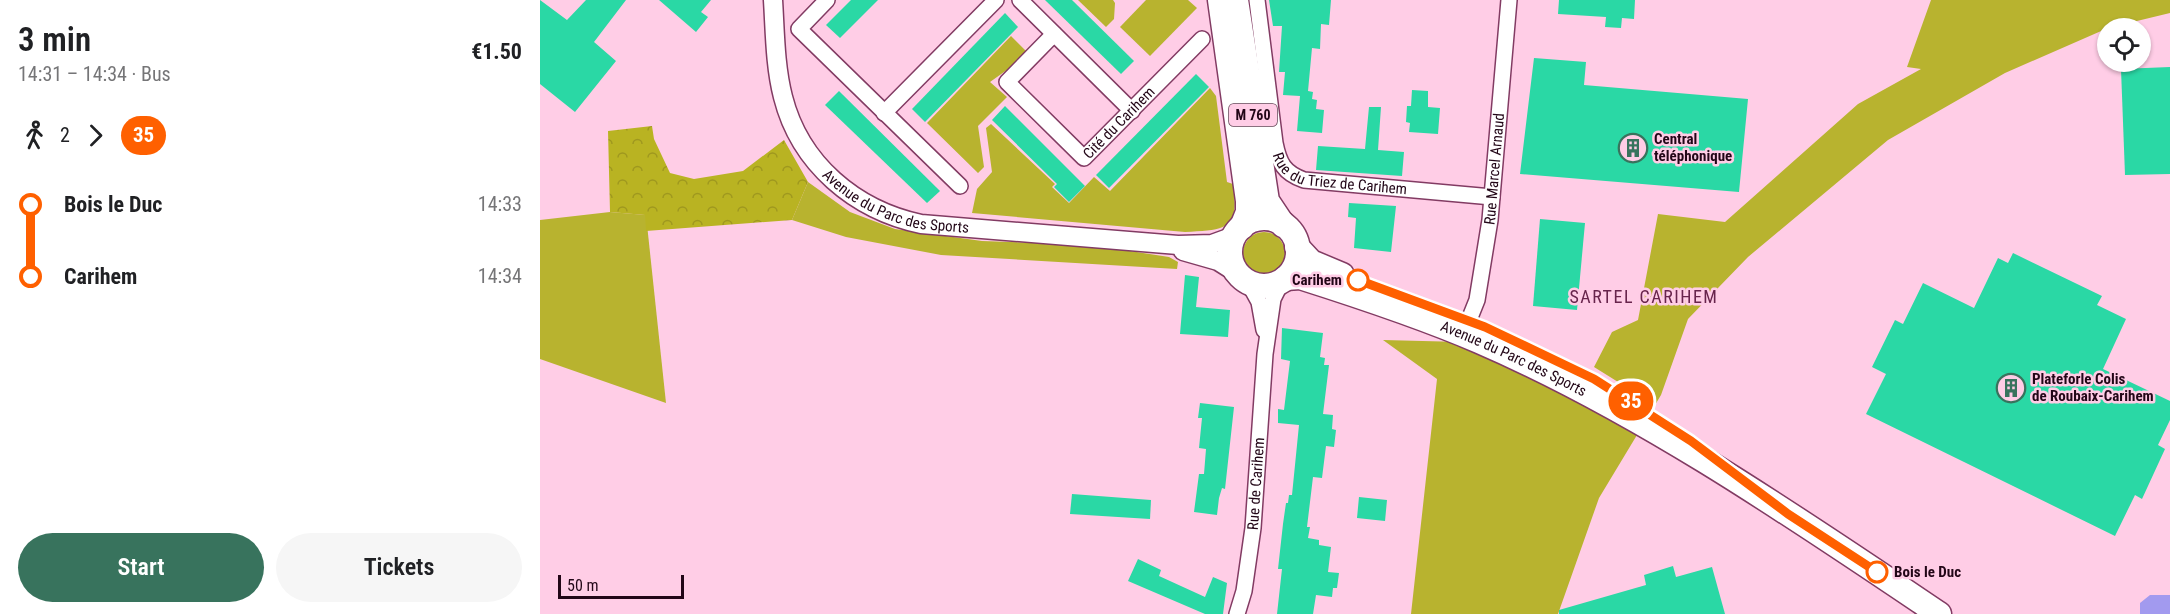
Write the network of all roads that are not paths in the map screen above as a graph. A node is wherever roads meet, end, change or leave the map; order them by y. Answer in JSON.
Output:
{"nodes":[{"id":1,"x":773,"y":0,"type":"edge"},
{"id":2,"x":826,"y":0,"type":"edge"},
{"id":3,"x":996,"y":0,"type":"edge"},
{"id":4,"x":1020,"y":0,"type":"edge"},
{"id":5,"x":1220,"y":0,"type":"edge"},
{"id":6,"x":1236,"y":0,"type":"edge"},
{"id":7,"x":1257,"y":0,"type":"edge"},
{"id":8,"x":1509,"y":0,"type":"edge"},
{"id":9,"x":1054,"y":34,"type":"junction"},
{"id":10,"x":1202,"y":39,"type":"dead end"},
{"id":11,"x":1132,"y":111,"type":"junction"},
{"id":12,"x":884,"y":112,"type":"junction"},
{"id":13,"x":960,"y":186,"type":"dead end"},
{"id":14,"x":1492,"y":197,"type":"junction"},
{"id":15,"x":1283,"y":225,"type":"junction"},
{"id":16,"x":1238,"y":231,"type":"junction"},
{"id":17,"x":1152,"y":243,"type":"junction"},
{"id":18,"x":1297,"y":247,"type":"junction"},
{"id":19,"x":1242,"y":277,"type":"junction"},
{"id":20,"x":1284,"y":279,"type":"junction"},
{"id":21,"x":1466,"y":327,"type":"junction"},
{"id":22,"x":1265,"y":354,"type":"junction"},
{"id":23,"x":1237,"y":614,"type":"edge"},
{"id":24,"x":1939,"y":614,"type":"edge"}],
"edges":[{"from":1,"to":17,"type":"street","name":"Avenue du Parc des Sports"},
{"from":2,"to":12,"type":"street"},
{"from":3,"to":12,"type":"street"},
{"from":4,"to":9,"type":"street"},
{"from":5,"to":16,"type":"main road","number":"M 760"},
{"from":6,"to":15,"type":"main road","number":"M 760"},
{"from":7,"to":14,"type":"street","name":"Rue du Triez de Carihem"},
{"from":8,"to":14,"type":"street","name":"Rue Marcel Arnaud"},
{"from":9,"to":11,"type":"street"},
{"from":9,"to":11,"type":"street","name":"Cité du Carihem"},
{"from":10,"to":11,"type":"street","name":"Cité du Carihem"},
{"from":12,"to":13,"type":"street"},
{"from":14,"to":21,"type":"street","name":"Rue Marcel Arnaud"},
{"from":15,"to":16,"type":"main road"},
{"from":15,"to":18,"type":"main road"},
{"from":16,"to":17,"type":"street","name":"Avenue du Parc des Sports"},
{"from":16,"to":19,"type":"main road"},
{"from":17,"to":19,"type":"street","name":"Avenue du Parc des Sports"},
{"from":18,"to":20,"type":"main road"},
{"from":18,"to":21,"type":"main road","name":"Avenue du Parc des Sports"},
{"from":19,"to":20,"type":"main road"},
{"from":19,"to":22,"type":"street","name":"Rue de Carihem"},
{"from":20,"to":21,"type":"main road","name":"Avenue du Parc des Sports"},
{"from":20,"to":22,"type":"street","name":"Rue de Carihem"},
{"from":21,"to":24,"type":"main road","name":"Avenue du Parc des Sports"},
{"from":22,"to":23,"type":"street","name":"Rue de Carihem"}]}
